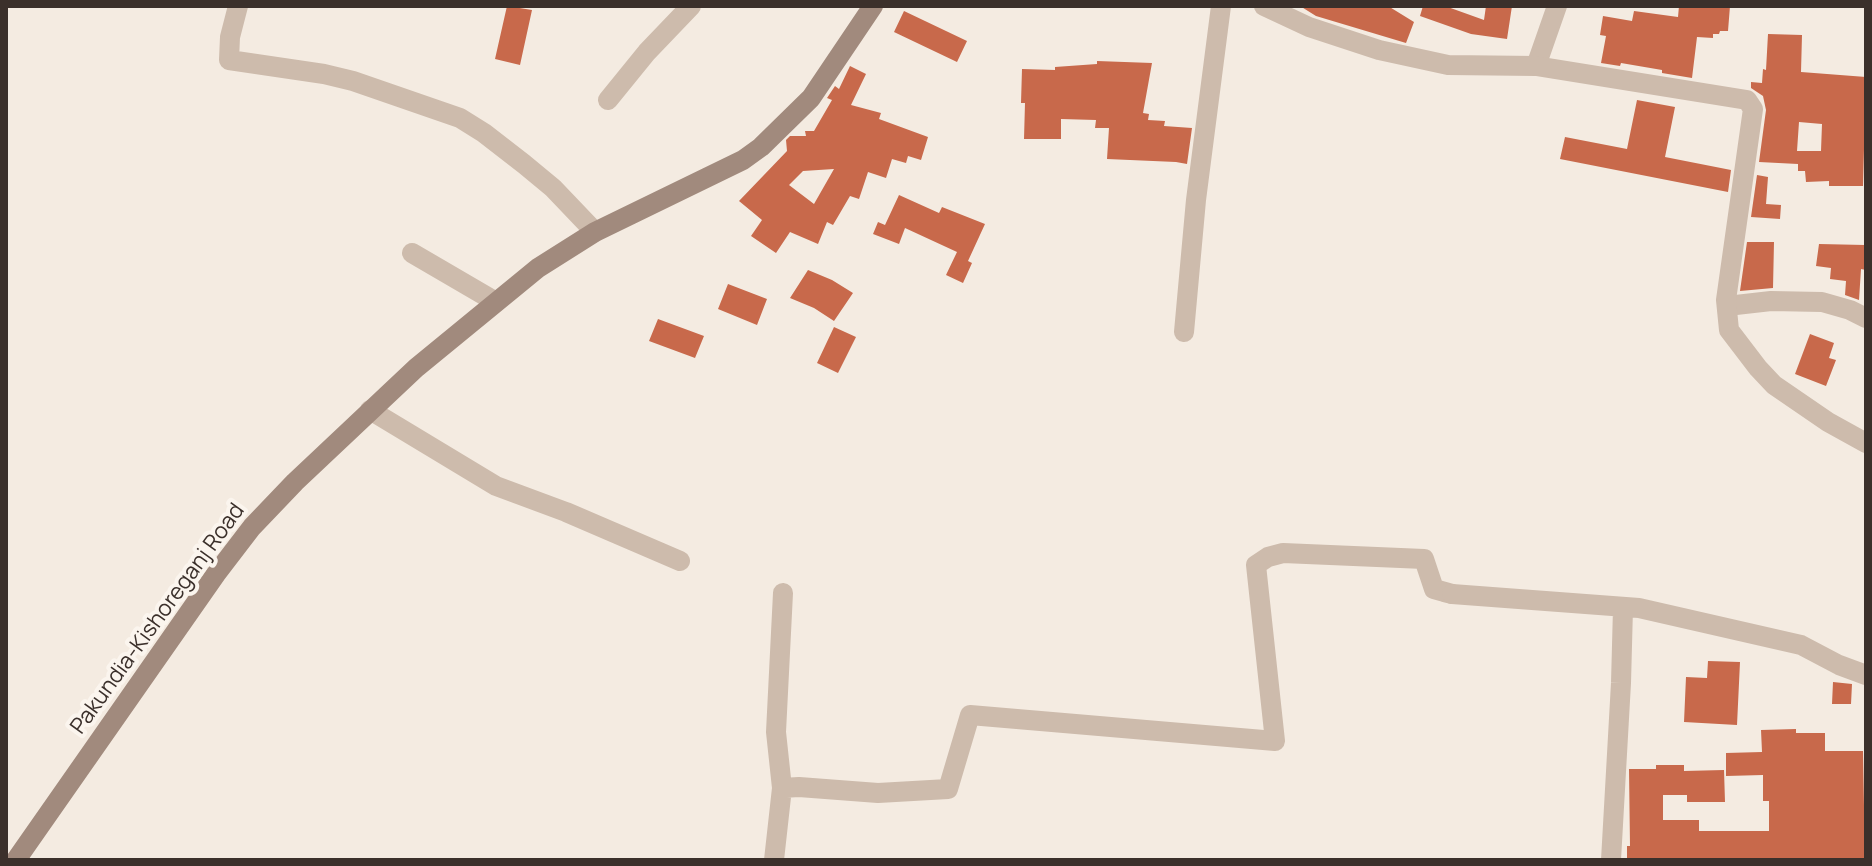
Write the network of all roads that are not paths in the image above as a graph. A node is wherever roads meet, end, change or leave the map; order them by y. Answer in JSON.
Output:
{"nodes":[{"id":1,"x":238,"y":6,"type":"edge"},
{"id":2,"x":691,"y":6,"type":"edge"},
{"id":3,"x":873,"y":6,"type":"edge"},
{"id":4,"x":1221,"y":6,"type":"edge"},
{"id":5,"x":1264,"y":6,"type":"edge"},
{"id":6,"x":1557,"y":6,"type":"edge"},
{"id":7,"x":1536,"y":66,"type":"junction"},
{"id":8,"x":608,"y":100,"type":"dead end"},
{"id":9,"x":595,"y":232,"type":"junction"},
{"id":10,"x":412,"y":253,"type":"dead end"},
{"id":11,"x":496,"y":302,"type":"junction"},
{"id":12,"x":1727,"y":306,"type":"junction"},
{"id":13,"x":1866,"y":318,"type":"edge"},
{"id":14,"x":1184,"y":332,"type":"dead end"},
{"id":15,"x":370,"y":410,"type":"junction"},
{"id":16,"x":1866,"y":443,"type":"edge"},
{"id":17,"x":680,"y":561,"type":"dead end"},
{"id":18,"x":783,"y":593,"type":"dead end"},
{"id":19,"x":1623,"y":608,"type":"junction"},
{"id":20,"x":1866,"y":675,"type":"edge"},
{"id":21,"x":782,"y":788,"type":"junction"},
{"id":22,"x":16,"y":860,"type":"edge"},
{"id":23,"x":774,"y":860,"type":"edge"},
{"id":24,"x":1611,"y":860,"type":"edge"}],
"edges":[{"from":1,"to":9,"type":"street"},
{"from":2,"to":8,"type":"street"},
{"from":3,"to":9,"type":"main road","name":"Pakundia-Kishoreganj Road"},
{"from":4,"to":14,"type":"street"},
{"from":5,"to":7,"type":"street"},
{"from":6,"to":7,"type":"street"},
{"from":7,"to":12,"type":"street"},
{"from":9,"to":11,"type":"main road","name":"Pakundia-Kishoreganj Road"},
{"from":10,"to":11,"type":"street"},
{"from":11,"to":15,"type":"main road","name":"Pakundia-Kishoreganj Road"},
{"from":12,"to":13,"type":"street"},
{"from":12,"to":16,"type":"street"},
{"from":15,"to":17,"type":"street"},
{"from":15,"to":22,"type":"main road","name":"Pakundia-Kishoreganj Road"},
{"from":18,"to":21,"type":"street"},
{"from":19,"to":20,"type":"street"},
{"from":19,"to":21,"type":"street"},
{"from":19,"to":24,"type":"street"},
{"from":21,"to":23,"type":"street"}]}
